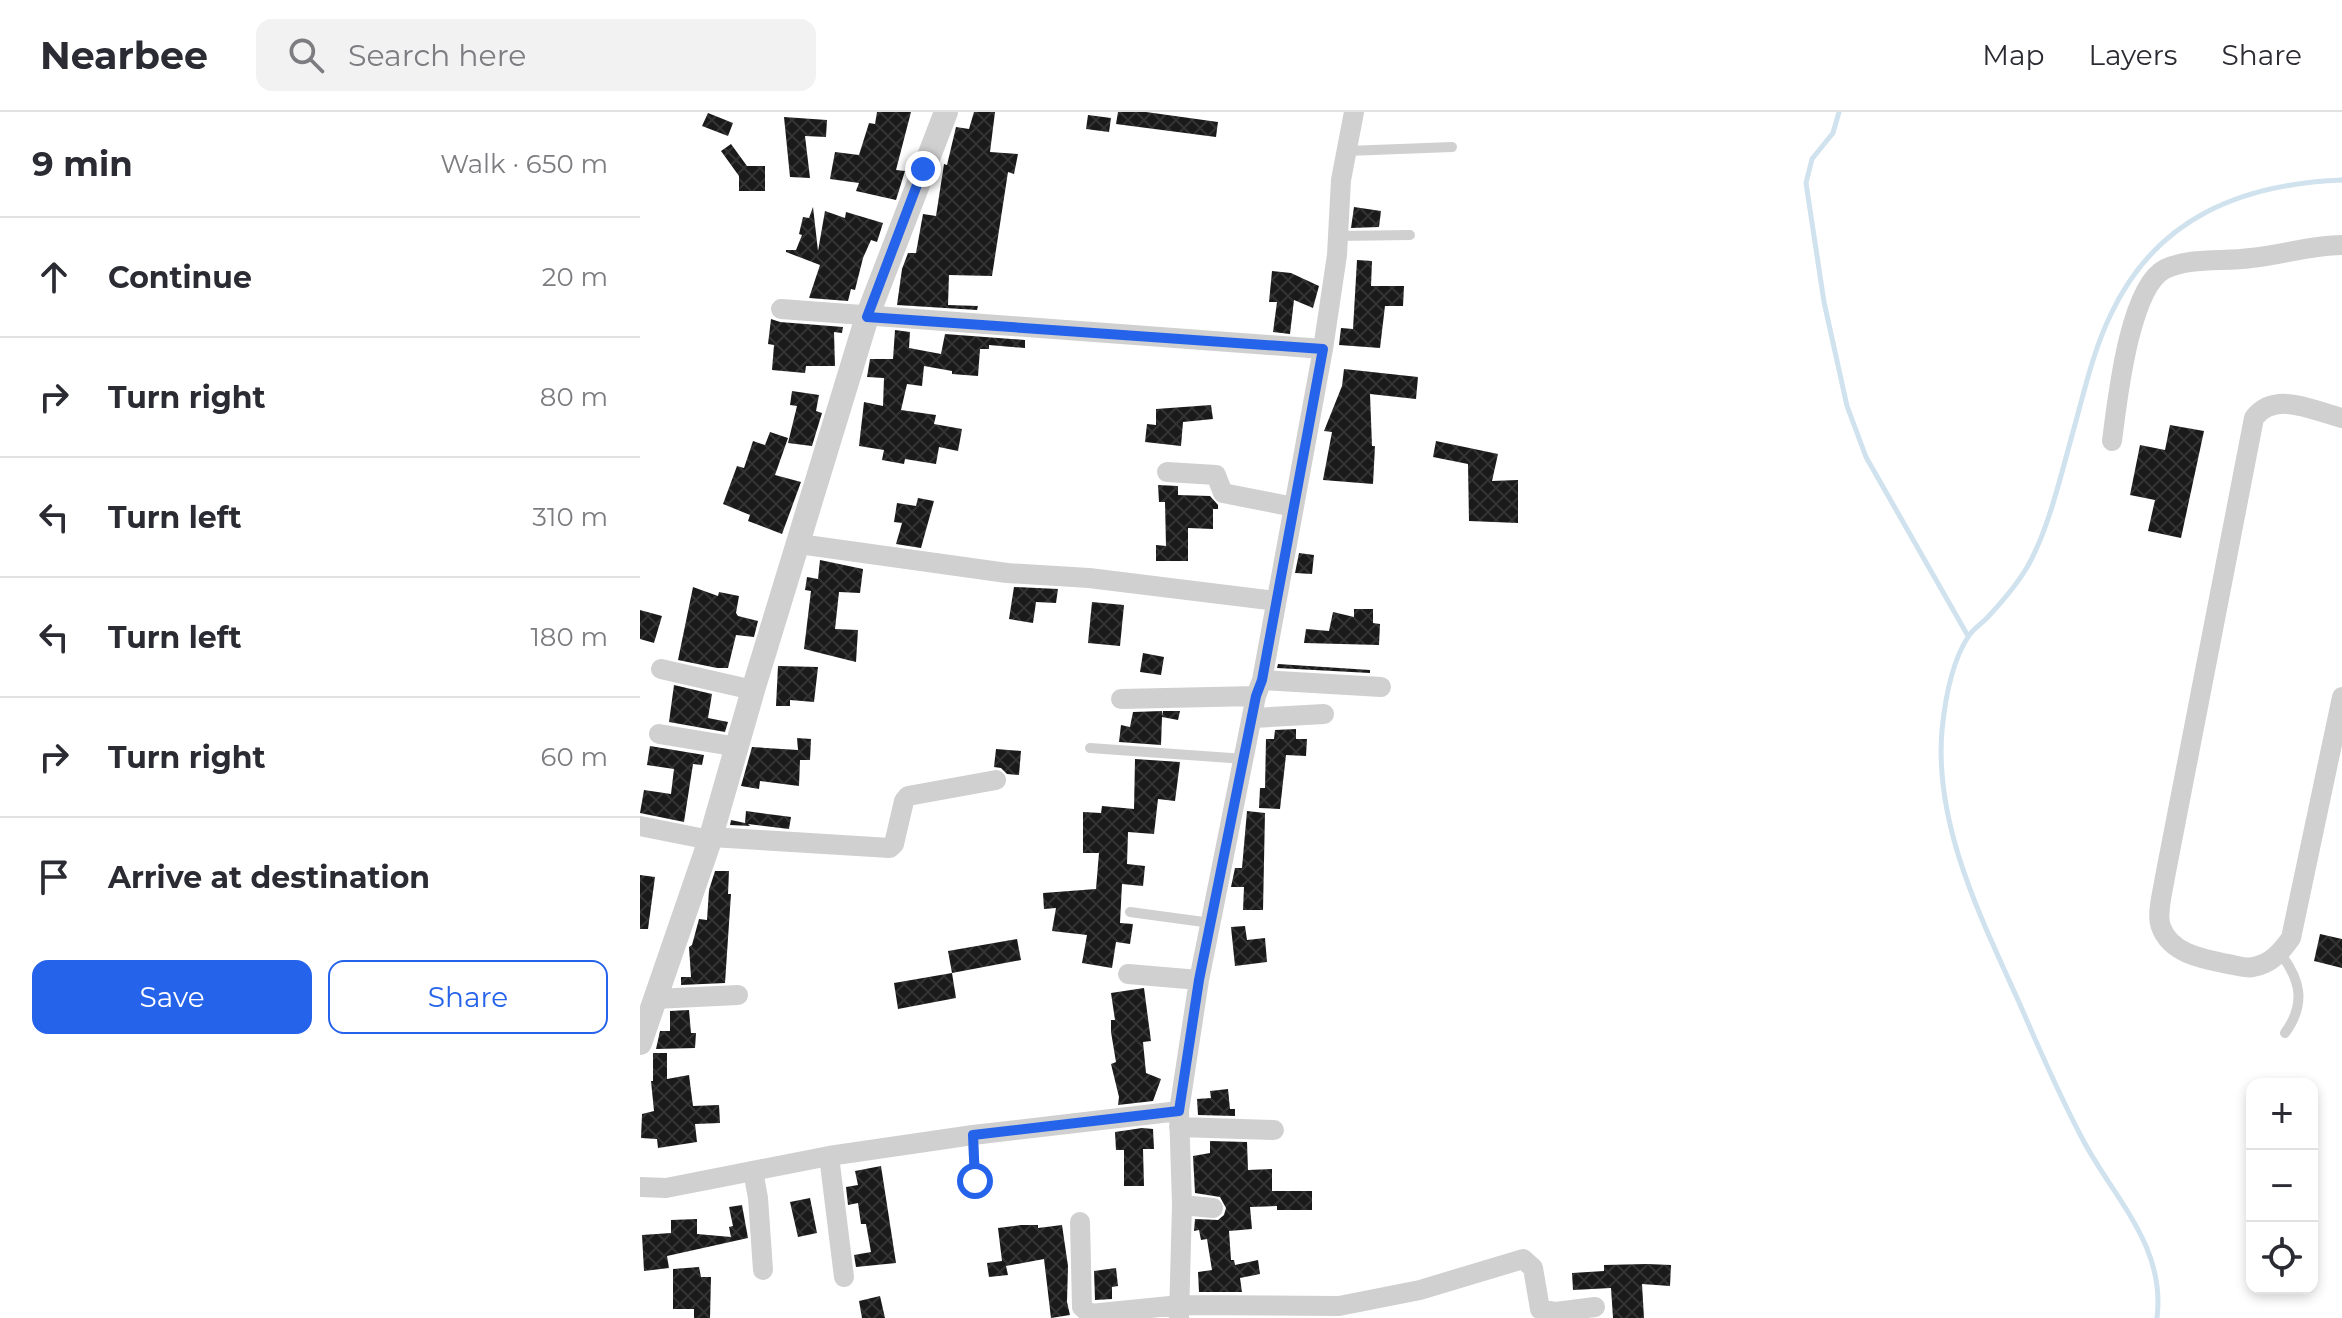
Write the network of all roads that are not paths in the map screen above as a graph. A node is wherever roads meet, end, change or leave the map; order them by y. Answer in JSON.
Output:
{"nodes":[{"id":1,"x":946,"y":112,"type":"edge"},
{"id":2,"x":1354,"y":112,"type":"edge"},
{"id":3,"x":1452,"y":147,"type":"dead end"},
{"id":4,"x":1347,"y":151,"type":"junction"},
{"id":5,"x":1410,"y":235,"type":"dead end"},
{"id":6,"x":1337,"y":236,"type":"junction"},
{"id":7,"x":2342,"y":245,"type":"edge"},
{"id":8,"x":781,"y":309,"type":"dead end"},
{"id":9,"x":876,"y":317,"type":"junction"},
{"id":10,"x":1323,"y":349,"type":"junction"},
{"id":11,"x":2342,"y":418,"type":"edge"},
{"id":12,"x":2112,"y":441,"type":"dead end"},
{"id":13,"x":1167,"y":472,"type":"dead end"},
{"id":14,"x":1294,"y":507,"type":"junction"},
{"id":15,"x":801,"y":545,"type":"junction"},
{"id":16,"x":1276,"y":601,"type":"junction"},
{"id":17,"x":661,"y":669,"type":"dead end"},
{"id":18,"x":1381,"y":687,"type":"dead end"},
{"id":19,"x":1259,"y":688,"type":"junction"},
{"id":20,"x":753,"y":690,"type":"junction"},
{"id":21,"x":2342,"y":697,"type":"edge"},
{"id":22,"x":1121,"y":699,"type":"dead end"},
{"id":23,"x":1324,"y":714,"type":"dead end"},
{"id":24,"x":1253,"y":718,"type":"junction"},
{"id":25,"x":659,"y":734,"type":"dead end"},
{"id":26,"x":738,"y":747,"type":"junction"},
{"id":27,"x":1090,"y":748,"type":"dead end"},
{"id":28,"x":1245,"y":759,"type":"junction"},
{"id":29,"x":996,"y":780,"type":"dead end"},
{"id":30,"x":640,"y":826,"type":"edge"},
{"id":31,"x":711,"y":839,"type":"junction"},
{"id":32,"x":1130,"y":912,"type":"dead end"},
{"id":33,"x":1211,"y":923,"type":"junction"},
{"id":34,"x":2280,"y":953,"type":"junction"},
{"id":35,"x":1128,"y":974,"type":"dead end"},
{"id":36,"x":1199,"y":980,"type":"junction"},
{"id":37,"x":738,"y":995,"type":"dead end"},
{"id":38,"x":655,"y":999,"type":"junction"},
{"id":39,"x":2285,"y":1033,"type":"dead end"},
{"id":40,"x":641,"y":1037,"type":"edge"},
{"id":41,"x":1179,"y":1119,"type":"junction"},
{"id":42,"x":1274,"y":1130,"type":"dead end"},
{"id":43,"x":973,"y":1135,"type":"junction"},
{"id":44,"x":829,"y":1156,"type":"junction"},
{"id":45,"x":753,"y":1171,"type":"junction"},
{"id":46,"x":975,"y":1181,"type":"dead end"},
{"id":47,"x":640,"y":1187,"type":"edge"},
{"id":48,"x":1182,"y":1205,"type":"junction"},
{"id":49,"x":1213,"y":1208,"type":"dead end"},
{"id":50,"x":1080,"y":1222,"type":"dead end"},
{"id":51,"x":763,"y":1270,"type":"dead end"},
{"id":52,"x":844,"y":1277,"type":"dead end"},
{"id":53,"x":1595,"y":1307,"type":"dead end"},
{"id":54,"x":1179,"y":1311,"type":"edge"}],
"edges":[{"from":1,"to":9,"type":"street"},
{"from":2,"to":4,"type":"street"},
{"from":3,"to":4,"type":"lane"},
{"from":4,"to":6,"type":"street"},
{"from":5,"to":6,"type":"lane"},
{"from":6,"to":10,"type":"street"},
{"from":7,"to":12,"type":"street"},
{"from":8,"to":9,"type":"street"},
{"from":9,"to":10,"type":"street"},
{"from":9,"to":15,"type":"street"},
{"from":10,"to":14,"type":"street"},
{"from":11,"to":34,"type":"street"},
{"from":13,"to":14,"type":"street"},
{"from":14,"to":16,"type":"street"},
{"from":15,"to":16,"type":"street"},
{"from":15,"to":20,"type":"street"},
{"from":16,"to":19,"type":"street"},
{"from":17,"to":20,"type":"street"},
{"from":18,"to":19,"type":"street"},
{"from":19,"to":22,"type":"street"},
{"from":19,"to":24,"type":"street"},
{"from":20,"to":26,"type":"street"},
{"from":21,"to":34,"type":"street"},
{"from":23,"to":24,"type":"street"},
{"from":24,"to":28,"type":"street"},
{"from":25,"to":26,"type":"street"},
{"from":26,"to":31,"type":"street"},
{"from":27,"to":28,"type":"lane"},
{"from":28,"to":33,"type":"street"},
{"from":29,"to":31,"type":"street"},
{"from":30,"to":31,"type":"street"},
{"from":31,"to":38,"type":"street"},
{"from":32,"to":33,"type":"lane"},
{"from":33,"to":36,"type":"street"},
{"from":34,"to":39,"type":"lane"},
{"from":35,"to":36,"type":"street"},
{"from":36,"to":41,"type":"street"},
{"from":37,"to":38,"type":"street"},
{"from":38,"to":40,"type":"street"},
{"from":41,"to":42,"type":"street"},
{"from":41,"to":43,"type":"street"},
{"from":41,"to":48,"type":"street"},
{"from":43,"to":44,"type":"street"},
{"from":43,"to":46,"type":"lane"},
{"from":44,"to":45,"type":"street"},
{"from":44,"to":52,"type":"street"},
{"from":45,"to":47,"type":"street"},
{"from":45,"to":51,"type":"street"},
{"from":48,"to":49,"type":"street"},
{"from":48,"to":54,"type":"street"},
{"from":50,"to":54,"type":"street"},
{"from":53,"to":54,"type":"street"}]}
